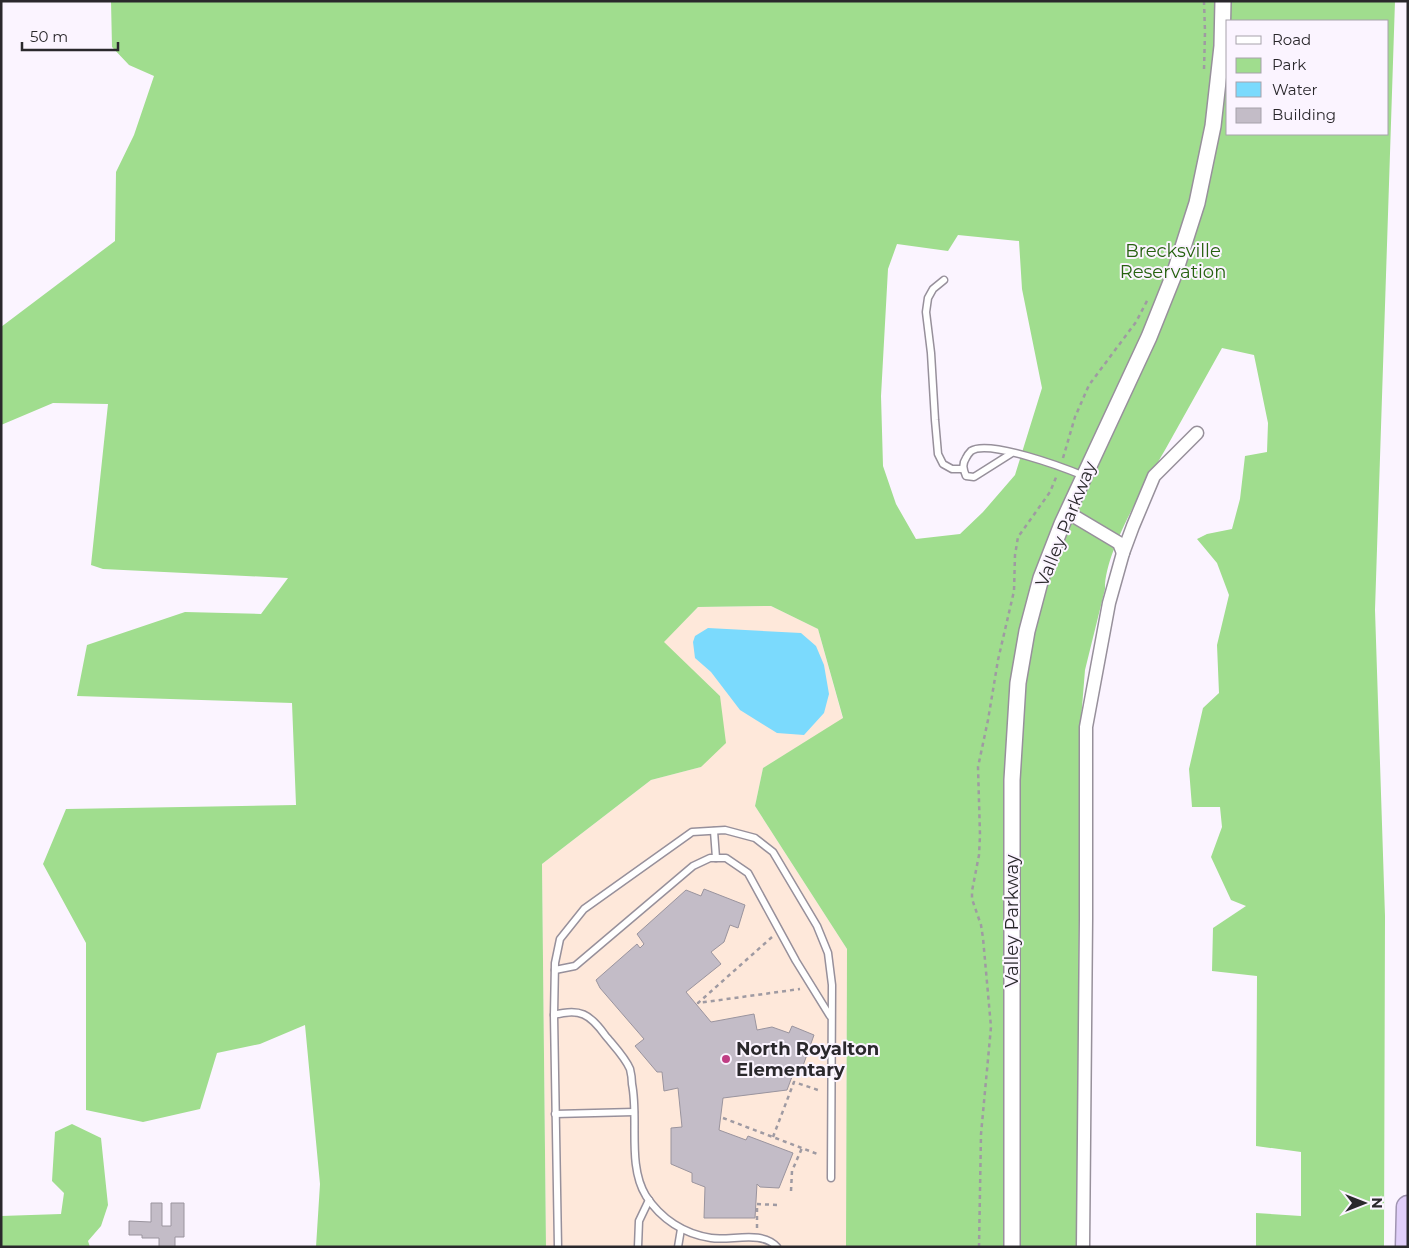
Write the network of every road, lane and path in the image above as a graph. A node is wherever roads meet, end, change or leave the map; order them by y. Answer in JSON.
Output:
{"nodes":[{"id":1,"x":1204,"y":1,"type":"edge"},
{"id":2,"x":1223,"y":1,"type":"edge"},
{"id":3,"x":1204,"y":77,"type":"dead end"},
{"id":4,"x":944,"y":280,"type":"dead end"},
{"id":5,"x":1150,"y":294,"type":"dead end"},
{"id":6,"x":1197,"y":433,"type":"dead end"},
{"id":7,"x":1012,"y":453,"type":"junction"},
{"id":8,"x":1061,"y":467,"type":"junction"},
{"id":9,"x":962,"y":469,"type":"junction"},
{"id":10,"x":1084,"y":476,"type":"junction"},
{"id":11,"x":1068,"y":512,"type":"junction"},
{"id":12,"x":1122,"y":553,"type":"junction"},
{"id":13,"x":714,"y":830,"type":"junction"},
{"id":14,"x":716,"y":858,"type":"junction"},
{"id":15,"x":772,"y":937,"type":"dead end"},
{"id":16,"x":555,"y":970,"type":"junction"},
{"id":17,"x":800,"y":990,"type":"dead end"},
{"id":18,"x":554,"y":1015,"type":"junction"},
{"id":19,"x":831,"y":1017,"type":"junction"},
{"id":20,"x":821,"y":1091,"type":"dead end"},
{"id":21,"x":634,"y":1112,"type":"junction"},
{"id":22,"x":555,"y":1114,"type":"junction"},
{"id":23,"x":723,"y":1118,"type":"dead end"},
{"id":24,"x":773,"y":1137,"type":"junction"},
{"id":25,"x":802,"y":1148,"type":"junction"},
{"id":26,"x":820,"y":1154,"type":"dead end"},
{"id":27,"x":831,"y":1178,"type":"dead end"},
{"id":28,"x":791,"y":1190,"type":"dead end"},
{"id":29,"x":649,"y":1200,"type":"junction"},
{"id":30,"x":778,"y":1205,"type":"dead end"},
{"id":31,"x":1408,"y":1207,"type":"edge"},
{"id":32,"x":680,"y":1229,"type":"junction"},
{"id":33,"x":757,"y":1231,"type":"dead end"},
{"id":34,"x":558,"y":1247,"type":"edge"},
{"id":35,"x":638,"y":1247,"type":"edge"},
{"id":36,"x":678,"y":1247,"type":"edge"},
{"id":37,"x":777,"y":1247,"type":"edge"},
{"id":38,"x":979,"y":1247,"type":"edge"},
{"id":39,"x":1012,"y":1247,"type":"edge"},
{"id":40,"x":1083,"y":1247,"type":"edge"},
{"id":41,"x":1407,"y":1247,"type":"edge"}],
"edges":[{"from":1,"to":3,"type":"path"},
{"from":2,"to":10,"type":"street","name":"Valley Parkway"},
{"from":4,"to":9,"type":"lane"},
{"from":5,"to":8,"type":"path"},
{"from":6,"to":12,"type":"street"},
{"from":7,"to":8,"type":"lane"},
{"from":7,"to":9,"type":"lane"},
{"from":7,"to":9,"type":"lane"},
{"from":8,"to":10,"type":"lane"},
{"from":8,"to":38,"type":"path"},
{"from":10,"to":11,"type":"street","name":"Valley Parkway"},
{"from":11,"to":12,"type":"street"},
{"from":11,"to":39,"type":"street","name":"Valley Parkway"},
{"from":12,"to":40,"type":"street"},
{"from":13,"to":14,"type":"lane"},
{"from":13,"to":16,"type":"lane"},
{"from":13,"to":19,"type":"lane"},
{"from":14,"to":16,"type":"lane"},
{"from":14,"to":19,"type":"lane"},
{"from":15,"to":17,"type":"path"},
{"from":16,"to":18,"type":"lane"},
{"from":18,"to":21,"type":"lane"},
{"from":18,"to":22,"type":"lane"},
{"from":19,"to":27,"type":"lane"},
{"from":20,"to":24,"type":"path"},
{"from":21,"to":22,"type":"lane"},
{"from":21,"to":29,"type":"lane"},
{"from":22,"to":34,"type":"lane"},
{"from":23,"to":24,"type":"path"},
{"from":24,"to":25,"type":"path"},
{"from":25,"to":26,"type":"path"},
{"from":25,"to":28,"type":"path"},
{"from":29,"to":32,"type":"lane"},
{"from":29,"to":35,"type":"lane"},
{"from":30,"to":33,"type":"path"},
{"from":31,"to":41,"type":"highway"},
{"from":32,"to":36,"type":"lane"},
{"from":32,"to":37,"type":"lane"}]}
